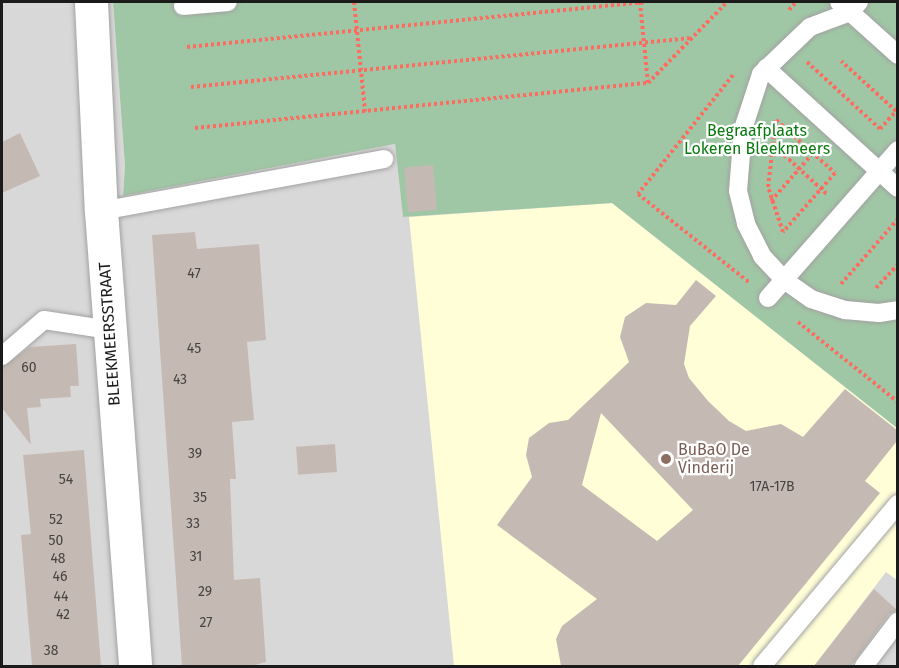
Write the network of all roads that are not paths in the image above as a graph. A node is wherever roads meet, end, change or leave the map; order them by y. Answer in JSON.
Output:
{"nodes":[{"id":1,"x":91,"y":2,"type":"edge"},
{"id":2,"x":228,"y":2,"type":"edge"},
{"id":3,"x":849,"y":5,"type":"edge"},
{"id":4,"x":183,"y":6,"type":"dead end"},
{"id":5,"x":897,"y":55,"type":"edge"},
{"id":6,"x":766,"y":68,"type":"junction"},
{"id":7,"x":897,"y":150,"type":"edge"},
{"id":8,"x":384,"y":159,"type":"dead end"},
{"id":9,"x":879,"y":171,"type":"junction"},
{"id":10,"x":897,"y":188,"type":"edge"},
{"id":11,"x":101,"y":212,"type":"junction"},
{"id":12,"x":784,"y":280,"type":"junction"},
{"id":13,"x":768,"y":298,"type":"dead end"},
{"id":14,"x":897,"y":310,"type":"edge"},
{"id":15,"x":110,"y":330,"type":"junction"},
{"id":16,"x":2,"y":356,"type":"edge"},
{"id":17,"x":897,"y":504,"type":"edge"},
{"id":18,"x":897,"y":621,"type":"edge"},
{"id":19,"x":135,"y":666,"type":"edge"},
{"id":20,"x":762,"y":666,"type":"edge"},
{"id":21,"x":864,"y":666,"type":"edge"}],
"edges":[{"from":1,"to":11,"type":"street","name":"BLEEKMEERSSTRAAT"},
{"from":2,"to":4,"type":"lane"},
{"from":3,"to":5,"type":"lane"},
{"from":3,"to":6,"type":"lane"},
{"from":6,"to":9,"type":"lane"},
{"from":6,"to":12,"type":"lane"},
{"from":7,"to":9,"type":"lane"},
{"from":8,"to":11,"type":"lane"},
{"from":9,"to":10,"type":"lane"},
{"from":9,"to":12,"type":"lane"},
{"from":11,"to":15,"type":"street","name":"BLEEKMEERSSTRAAT"},
{"from":12,"to":13,"type":"lane"},
{"from":12,"to":14,"type":"lane"},
{"from":15,"to":16,"type":"lane"},
{"from":15,"to":19,"type":"street","name":"BLEEKMEERSSTRAAT"},
{"from":17,"to":20,"type":"lane"},
{"from":18,"to":21,"type":"lane"}]}
